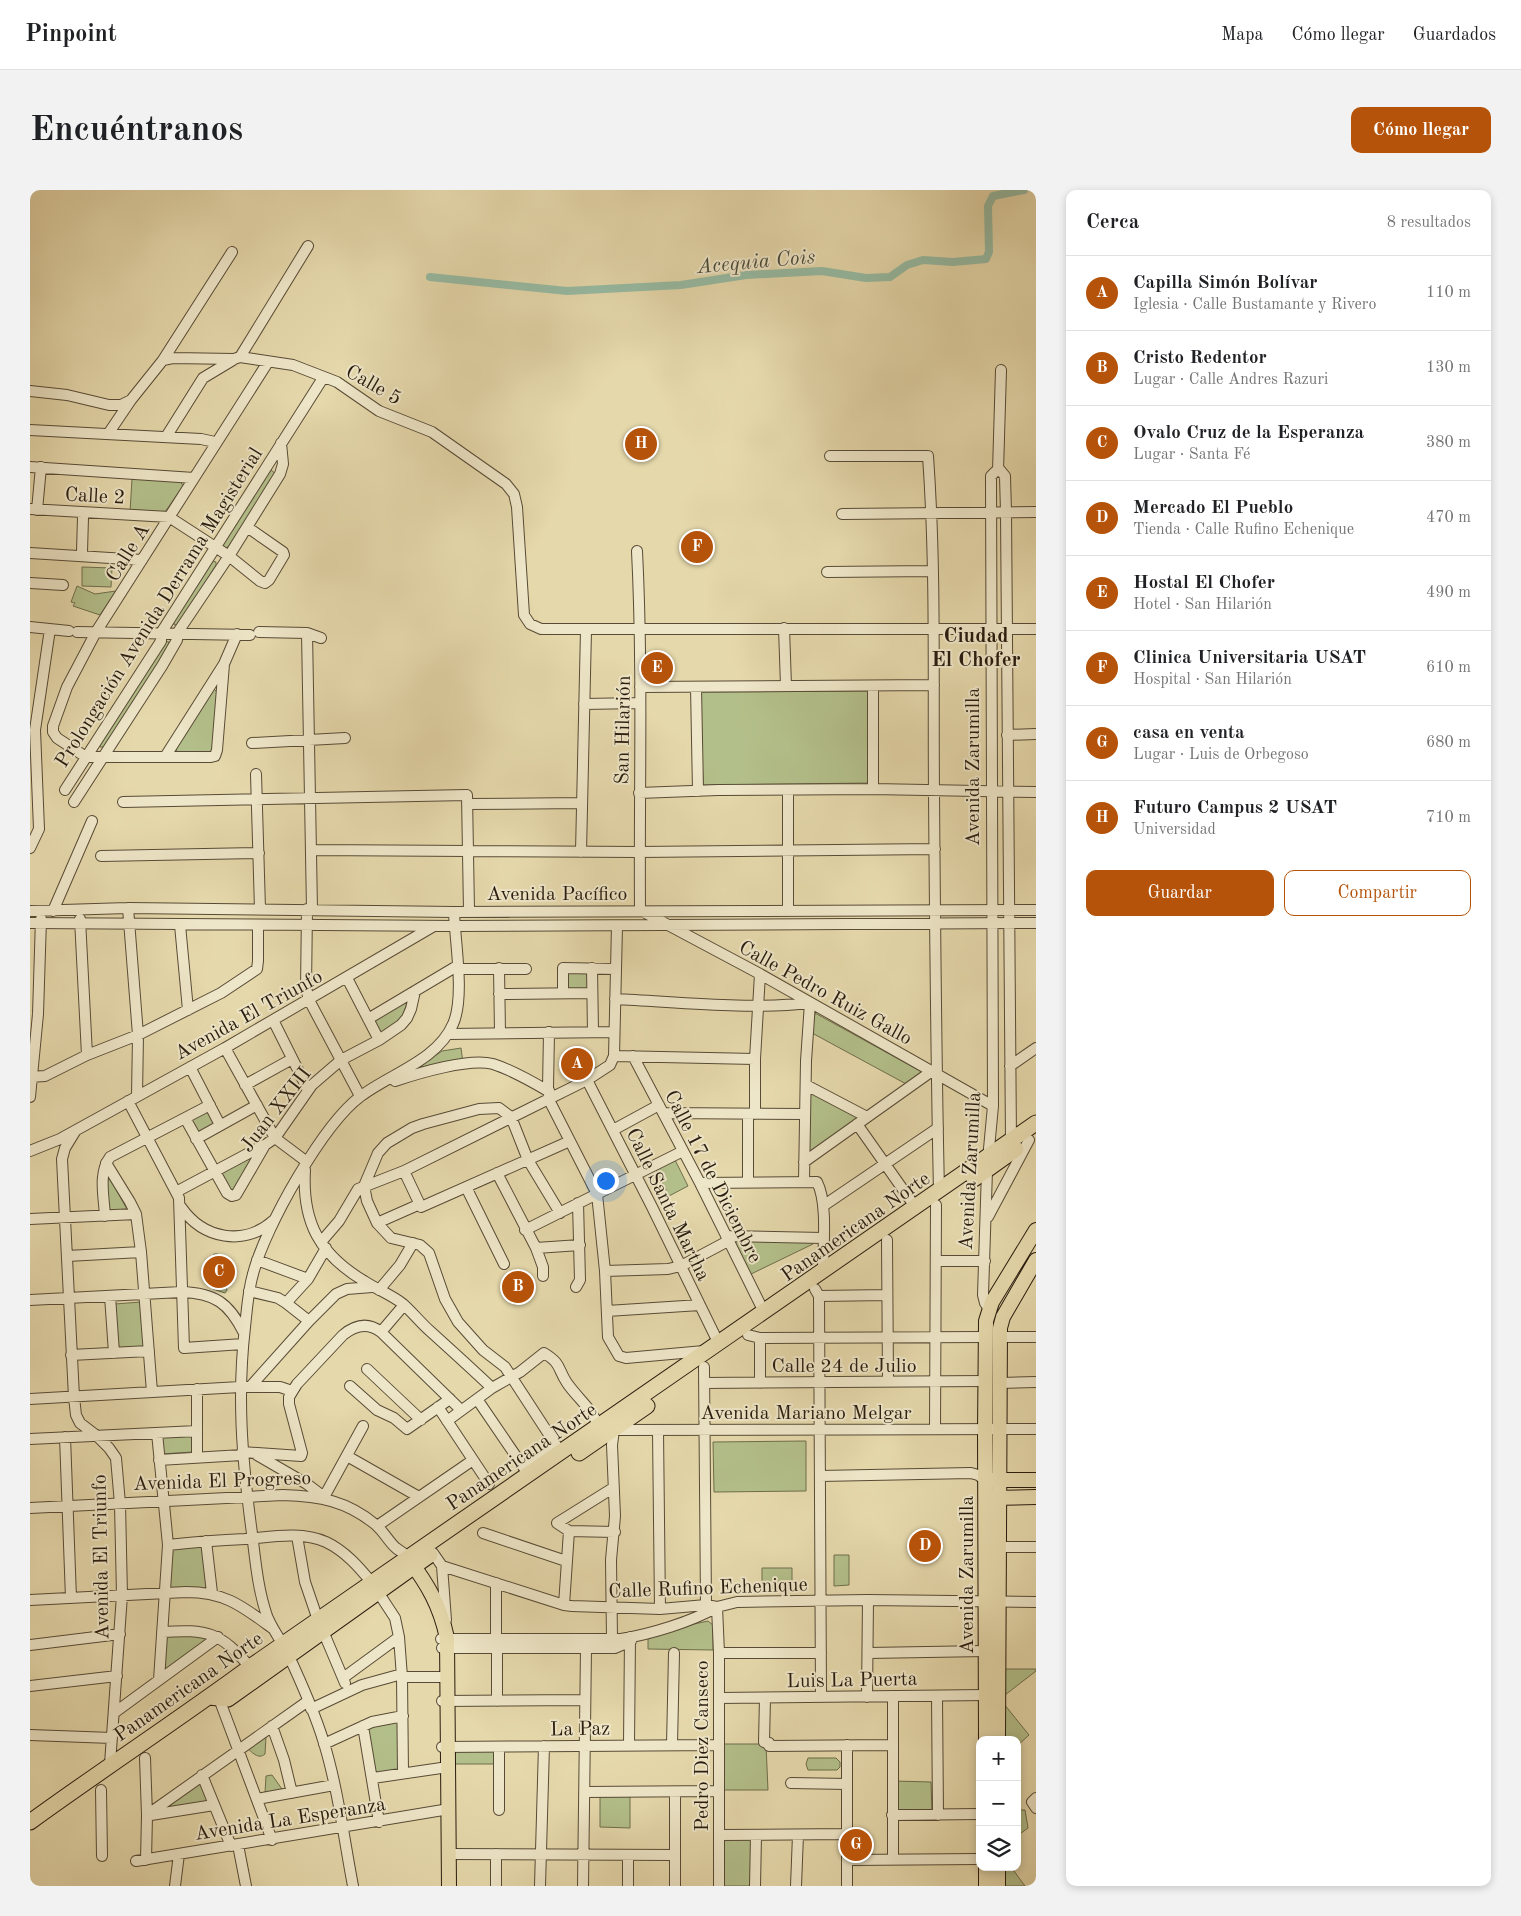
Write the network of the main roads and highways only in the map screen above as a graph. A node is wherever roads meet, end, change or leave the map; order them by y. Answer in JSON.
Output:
{"nodes":[{"id":1,"x":1036,"y":1123,"type":"edge"},
{"id":2,"x":1033,"y":1138,"type":"edge"},
{"id":3,"x":988,"y":1162,"type":"junction"},
{"id":4,"x":938,"y":1198,"type":"junction"},
{"id":5,"x":1036,"y":1230,"type":"edge"},
{"id":6,"x":1036,"y":1260,"type":"edge"},
{"id":7,"x":993,"y":1337,"type":"junction"},
{"id":8,"x":606,"y":1428,"type":"junction"},
{"id":9,"x":992,"y":1480,"type":"junction"},
{"id":10,"x":1036,"y":1480,"type":"edge"},
{"id":11,"x":1036,"y":1497,"type":"edge"},
{"id":12,"x":992,"y":1498,"type":"junction"},
{"id":13,"x":406,"y":1561,"type":"junction"},
{"id":14,"x":992,"y":1601,"type":"junction"},
{"id":15,"x":444,"y":1643,"type":"junction"},
{"id":16,"x":286,"y":1650,"type":"junction"},
{"id":17,"x":219,"y":1700,"type":"junction"},
{"id":18,"x":444,"y":1701,"type":"junction"},
{"id":19,"x":986,"y":1736,"type":"edge"},
{"id":20,"x":998,"y":1736,"type":"edge"},
{"id":21,"x":446,"y":1810,"type":"junction"},
{"id":22,"x":30,"y":1822,"type":"edge"},
{"id":23,"x":986,"y":1871,"type":"edge"},
{"id":24,"x":998,"y":1871,"type":"edge"},
{"id":25,"x":442,"y":1886,"type":"edge"},
{"id":26,"x":450,"y":1886,"type":"edge"},
{"id":27,"x":986,"y":1886,"type":"edge"},
{"id":28,"x":998,"y":1886,"type":"edge"}],
"edges":[{"from":1,"to":3,"type":"highway","name":"Panamericana Norte"},
{"from":2,"to":3,"type":"highway","name":"Panamericana Norte"},
{"from":3,"to":4,"type":"highway","name":"Panamericana Norte"},
{"from":4,"to":8,"type":"highway","name":"Panamericana Norte"},
{"from":4,"to":8,"type":"highway","name":"Panamericana Norte"},
{"from":5,"to":7,"type":"main road","name":"Avenida Zarumilla"},
{"from":6,"to":7,"type":"main road"},
{"from":7,"to":9,"type":"main road","name":"Avenida Zarumilla"},
{"from":8,"to":13,"type":"highway","name":"Panamericana Norte"},
{"from":8,"to":13,"type":"highway","name":"Panamericana Norte"},
{"from":9,"to":10,"type":"main road"},
{"from":9,"to":12,"type":"main road","name":"Avenida Zarumilla"},
{"from":11,"to":12,"type":"main road"},
{"from":12,"to":14,"type":"main road","name":"Avenida Zarumilla"},
{"from":12,"to":14,"type":"main road","name":"Avenida Zarumilla"},
{"from":13,"to":15,"type":"main road","name":"Avenida El Progreso"},
{"from":13,"to":16,"type":"highway","name":"Panamericana Norte"},
{"from":14,"to":19,"type":"main road","name":"Avenida Zarumilla"},
{"from":14,"to":20,"type":"main road","name":"Avenida Zarumilla"},
{"from":15,"to":18,"type":"main road","name":"Avenida El Progreso"},
{"from":15,"to":18,"type":"main road","name":"Avenida El Progreso"},
{"from":16,"to":17,"type":"highway","name":"Panamericana Norte"},
{"from":16,"to":17,"type":"highway","name":"Panamericana Norte"},
{"from":17,"to":22,"type":"highway","name":"Panamericana Norte"},
{"from":18,"to":21,"type":"main road","name":"Avenida El Progreso"},
{"from":21,"to":25,"type":"main road","name":"Avenida El Progreso"},
{"from":21,"to":26,"type":"main road","name":"Avenida El Progreso"},
{"from":23,"to":27,"type":"main road"},
{"from":24,"to":28,"type":"main road"}]}
